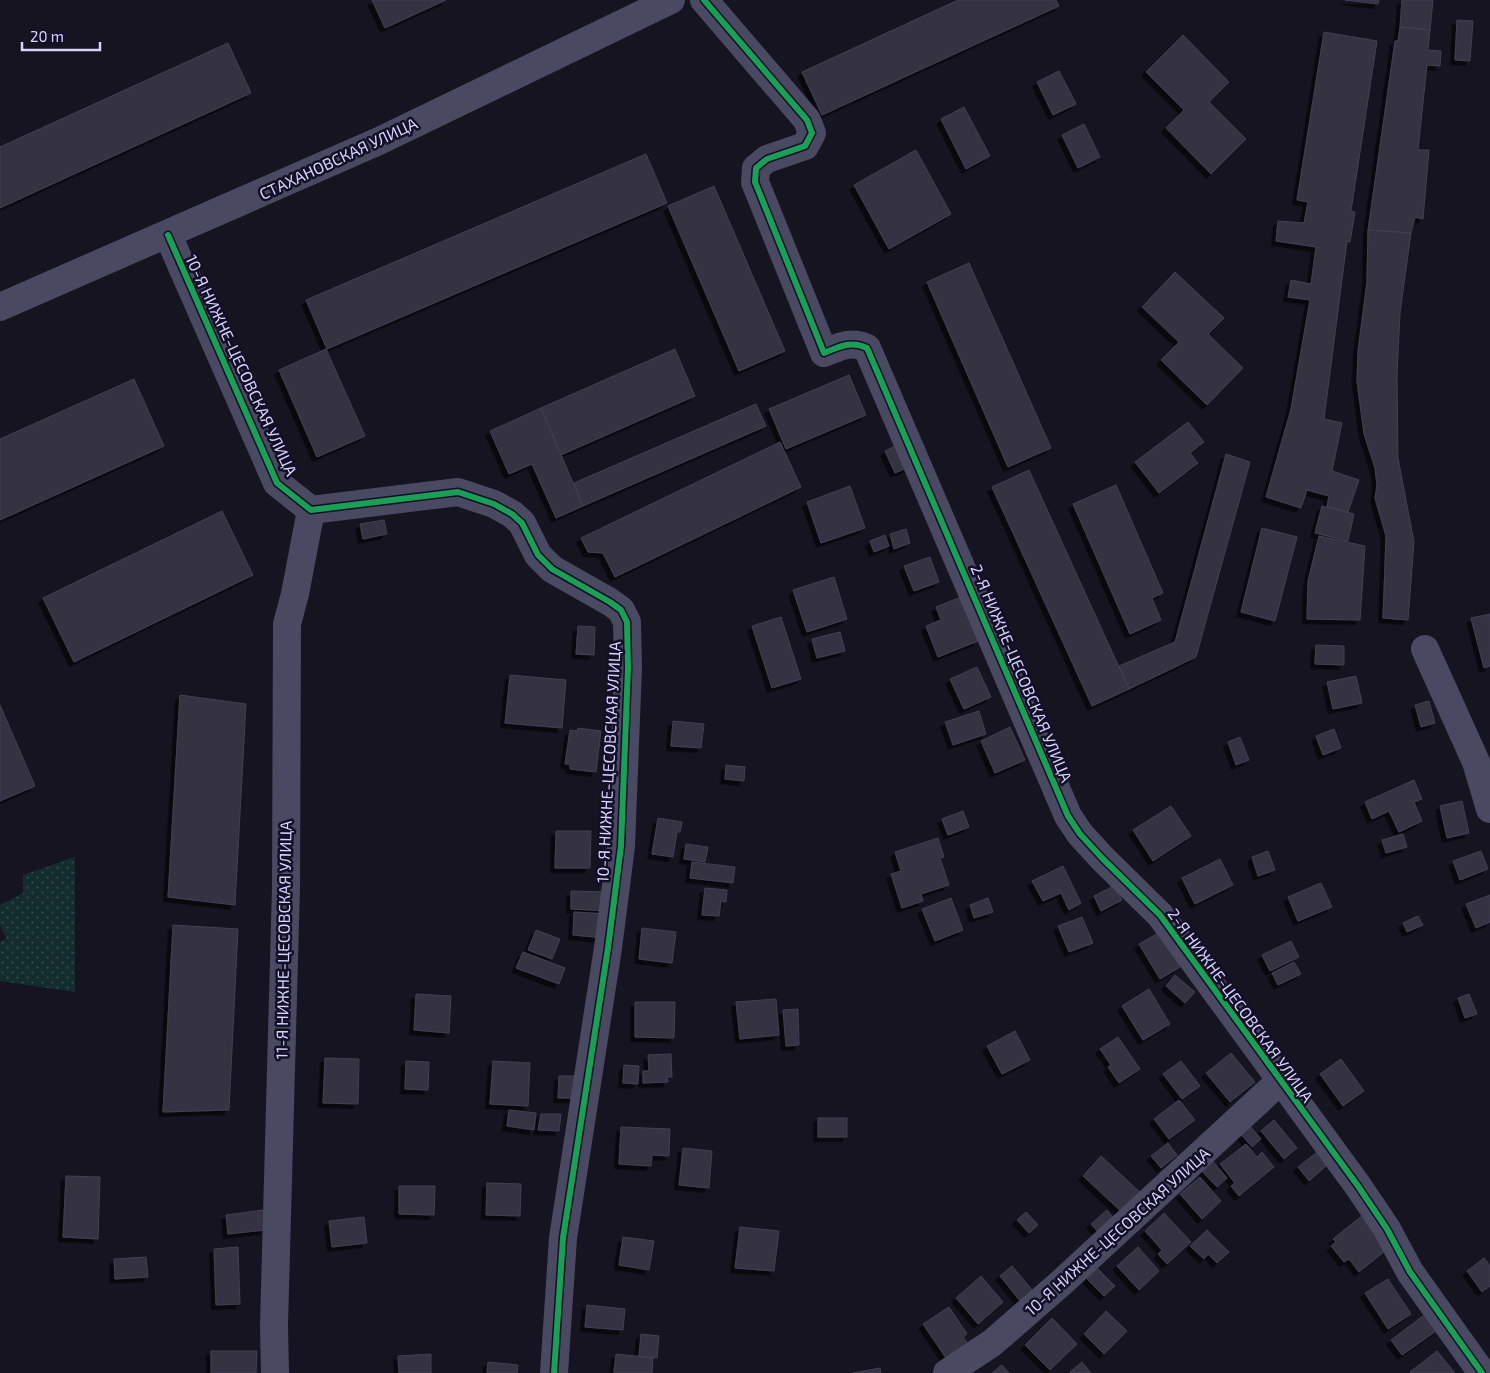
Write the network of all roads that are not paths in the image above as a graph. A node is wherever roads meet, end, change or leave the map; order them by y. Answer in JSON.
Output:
{"nodes":[{"id":1,"x":671,"y":0,"type":"edge"},
{"id":2,"x":704,"y":0,"type":"edge"},
{"id":3,"x":168,"y":235,"type":"junction"},
{"id":4,"x":0,"y":307,"type":"edge"},
{"id":5,"x":311,"y":510,"type":"junction"},
{"id":6,"x":1425,"y":649,"type":"dead end"},
{"id":7,"x":1490,"y":809,"type":"edge"},
{"id":8,"x":1280,"y":1081,"type":"junction"},
{"id":9,"x":275,"y":1373,"type":"edge"},
{"id":10,"x":554,"y":1373,"type":"edge"},
{"id":11,"x":947,"y":1373,"type":"edge"},
{"id":12,"x":1482,"y":1373,"type":"edge"}],
"edges":[{"from":1,"to":3,"type":"street","name":"СТАХАНОВСКАЯ УЛИЦА"},
{"from":2,"to":8,"type":"street","name":"2-Я НИЖНЕ-ЦЕСОВСКАЯ УЛИЦА"},
{"from":3,"to":4,"type":"street","name":"СТАХАНОВСКАЯ УЛИЦА"},
{"from":3,"to":5,"type":"street","name":"10-Я НИЖНЕ-ЦЕСОВСКАЯ УЛИЦА"},
{"from":5,"to":9,"type":"street","name":"11-Я НИЖНЕ-ЦЕСОВСКАЯ УЛИЦА"},
{"from":5,"to":10,"type":"street","name":"10-Я НИЖНЕ-ЦЕСОВСКАЯ УЛИЦА"},
{"from":6,"to":7,"type":"street"},
{"from":8,"to":11,"type":"street","name":"10-Я НИЖНЕ-ЦЕСОВСКАЯ УЛИЦА"},
{"from":8,"to":12,"type":"street","name":"2-Я НИЖНЕ-ЦЕСОВСКАЯ УЛИЦА"}]}
